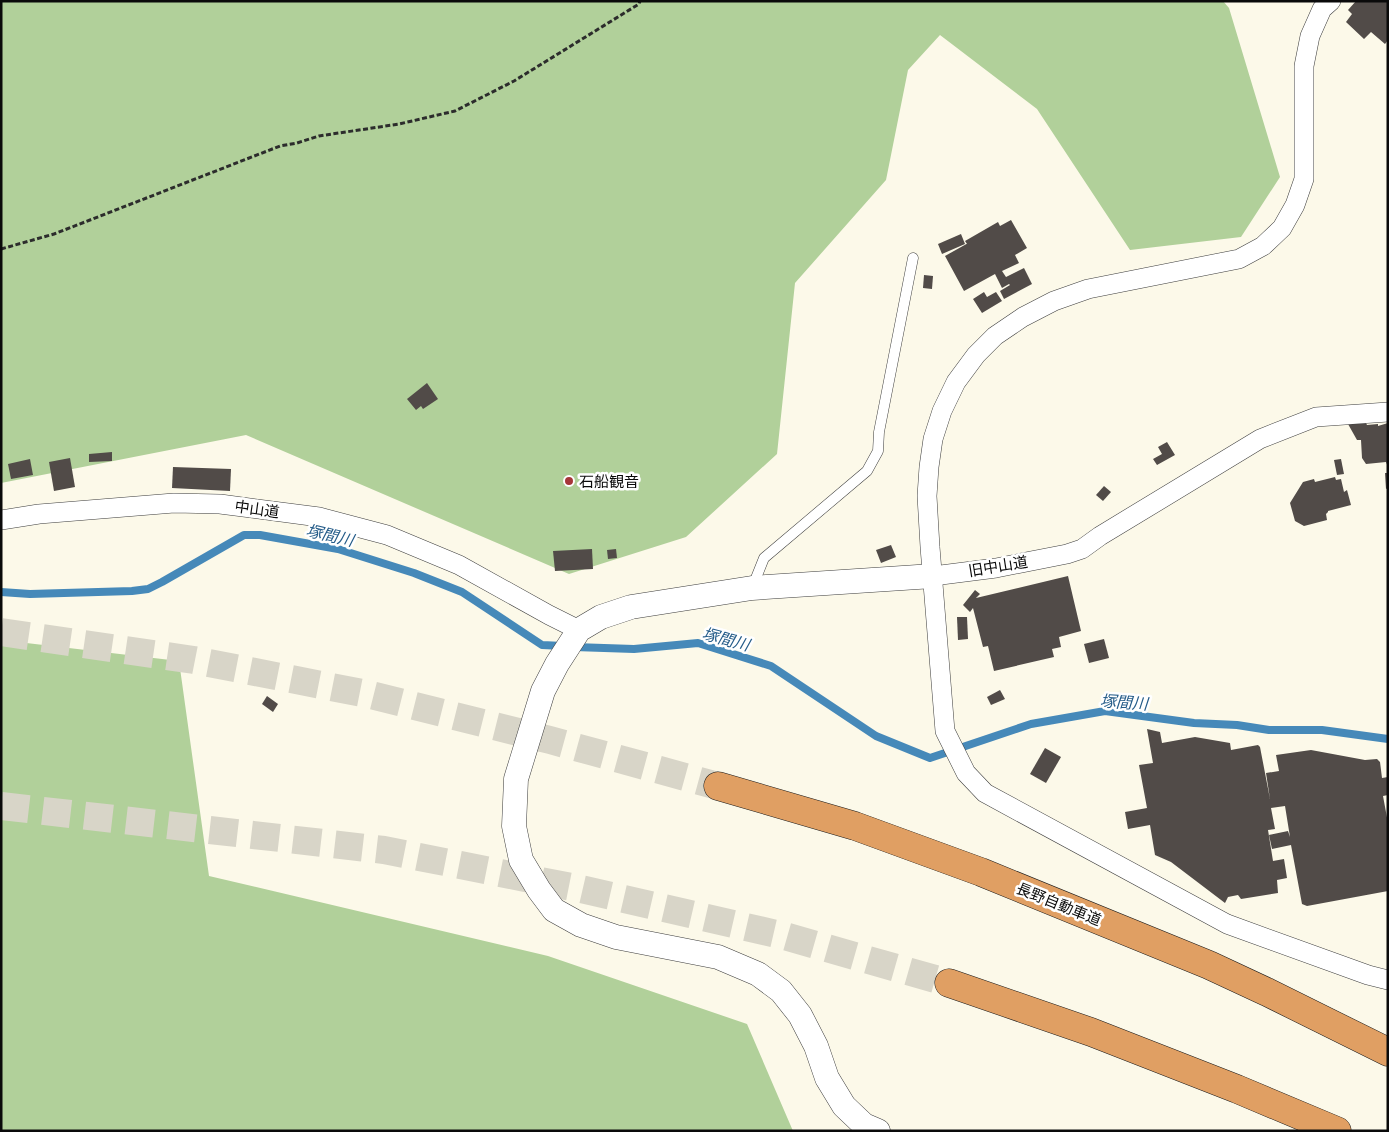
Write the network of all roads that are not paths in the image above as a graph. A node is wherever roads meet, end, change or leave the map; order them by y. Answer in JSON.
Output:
{"nodes":[{"id":1,"x":1331,"y":1,"type":"edge"},
{"id":2,"x":913,"y":258,"type":"dead end"},
{"id":3,"x":1388,"y":412,"type":"edge"},
{"id":4,"x":1,"y":520,"type":"edge"},
{"id":5,"x":933,"y":576,"type":"junction"},
{"id":6,"x":752,"y":588,"type":"junction"},
{"id":7,"x":579,"y":631,"type":"junction"},
{"id":8,"x":718,"y":786,"type":"tunnel mouth"},
{"id":9,"x":1209,"y":965,"type":"junction"},
{"id":10,"x":1388,"y":980,"type":"edge"},
{"id":11,"x":949,"y":983,"type":"tunnel mouth"},
{"id":12,"x":1091,"y":1032,"type":"junction"},
{"id":13,"x":1388,"y":1034,"type":"edge"},
{"id":14,"x":1388,"y":1052,"type":"edge"},
{"id":15,"x":878,"y":1131,"type":"edge"},
{"id":16,"x":1297,"y":1131,"type":"edge"},
{"id":17,"x":1338,"y":1131,"type":"edge"}],
"edges":[{"from":1,"to":5,"type":"street"},
{"from":2,"to":6,"type":"lane"},
{"from":3,"to":5,"type":"street","name":"旧中山道"},
{"from":4,"to":7,"type":"street","name":"中山道"},
{"from":5,"to":6,"type":"street","name":"旧中山道"},
{"from":5,"to":10,"type":"street"},
{"from":6,"to":7,"type":"street","name":"旧中山道"},
{"from":7,"to":15,"type":"street"},
{"from":8,"to":9,"type":"highway","name":"長野自動車道"},
{"from":9,"to":13,"type":"highway"},
{"from":9,"to":14,"type":"highway","name":"長野自動車道"},
{"from":11,"to":12,"type":"highway"},
{"from":12,"to":16,"type":"highway"},
{"from":12,"to":17,"type":"highway"}]}
